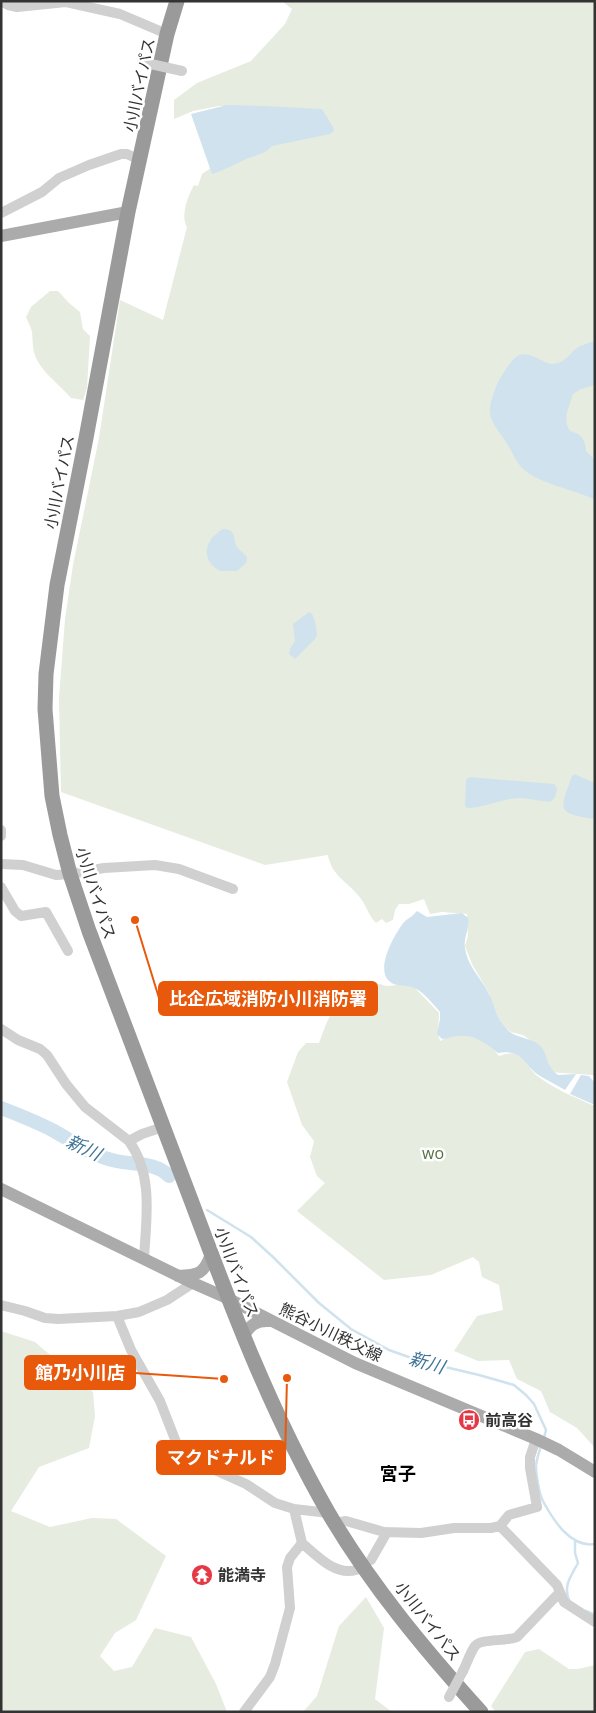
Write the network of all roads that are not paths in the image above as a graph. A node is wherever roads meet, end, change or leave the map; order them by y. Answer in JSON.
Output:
{"nodes":[{"id":1,"x":1,"y":1,"type":"edge"},
{"id":2,"x":177,"y":1,"type":"edge"},
{"id":3,"x":167,"y":34,"type":"junction"},
{"id":4,"x":142,"y":62,"type":"dead end"},
{"id":5,"x":182,"y":71,"type":"dead end"},
{"id":6,"x":140,"y":160,"type":"junction"},
{"id":7,"x":1,"y":212,"type":"edge"},
{"id":8,"x":128,"y":212,"type":"junction"},
{"id":9,"x":1,"y":236,"type":"edge"},
{"id":10,"x":1,"y":830,"type":"edge"},
{"id":11,"x":1,"y":836,"type":"edge"},
{"id":12,"x":1,"y":864,"type":"edge"},
{"id":13,"x":70,"y":874,"type":"junction"},
{"id":14,"x":1,"y":887,"type":"edge"},
{"id":15,"x":233,"y":889,"type":"dead end"},
{"id":16,"x":68,"y":951,"type":"dead end"},
{"id":17,"x":1,"y":1029,"type":"edge"},
{"id":18,"x":163,"y":1127,"type":"junction"},
{"id":19,"x":129,"y":1141,"type":"junction"},
{"id":20,"x":1,"y":1189,"type":"edge"},
{"id":21,"x":211,"y":1254,"type":"junction"},
{"id":22,"x":144,"y":1259,"type":"junction"},
{"id":23,"x":178,"y":1276,"type":"junction"},
{"id":24,"x":193,"y":1283,"type":"junction"},
{"id":25,"x":227,"y":1298,"type":"junction"},
{"id":26,"x":1,"y":1305,"type":"edge"},
{"id":27,"x":117,"y":1316,"type":"junction"},
{"id":28,"x":270,"y":1320,"type":"junction"},
{"id":29,"x":244,"y":1337,"type":"junction"},
{"id":30,"x":536,"y":1439,"type":"junction"},
{"id":31,"x":595,"y":1472,"type":"edge"},
{"id":32,"x":294,"y":1509,"type":"junction"},
{"id":33,"x":332,"y":1518,"type":"junction"},
{"id":34,"x":500,"y":1526,"type":"junction"},
{"id":35,"x":387,"y":1532,"type":"junction"},
{"id":36,"x":302,"y":1543,"type":"junction"},
{"id":37,"x":371,"y":1560,"type":"dead end"},
{"id":38,"x":356,"y":1570,"type":"dead end"},
{"id":39,"x":560,"y":1592,"type":"junction"},
{"id":40,"x":595,"y":1622,"type":"edge"},
{"id":41,"x":447,"y":1701,"type":"dead end"},
{"id":42,"x":244,"y":1712,"type":"edge"},
{"id":43,"x":481,"y":1712,"type":"edge"}],
"edges":[{"from":1,"to":3,"type":"street"},
{"from":2,"to":3,"type":"highway","name":"小川バイパス"},
{"from":3,"to":6,"type":"highway","name":"小川バイパス"},
{"from":4,"to":5,"type":"street","bridge":true},
{"from":6,"to":7,"type":"street"},
{"from":6,"to":8,"type":"highway","name":"小川バイパス"},
{"from":8,"to":9,"type":"main road"},
{"from":8,"to":13,"type":"highway","name":"小川バイパス"},
{"from":10,"to":11,"type":"street"},
{"from":12,"to":13,"type":"street"},
{"from":13,"to":15,"type":"street"},
{"from":13,"to":18,"type":"highway","name":"小川バイパス"},
{"from":14,"to":16,"type":"street"},
{"from":17,"to":19,"type":"street"},
{"from":18,"to":19,"type":"street"},
{"from":18,"to":21,"type":"highway","name":"小川バイパス"},
{"from":19,"to":22,"type":"street"},
{"from":20,"to":22,"type":"main road","name":"熊谷小川秩父線"},
{"from":21,"to":23,"type":"main road"},
{"from":21,"to":25,"type":"highway","name":"小川バイパス"},
{"from":22,"to":23,"type":"main road","name":"熊谷小川秩父線"},
{"from":23,"to":24,"type":"main road","name":"熊谷小川秩父線"},
{"from":24,"to":25,"type":"main road","name":"熊谷小川秩父線"},
{"from":24,"to":27,"type":"street"},
{"from":25,"to":28,"type":"main road","name":"熊谷小川秩父線"},
{"from":25,"to":29,"type":"highway","name":"小川バイパス"},
{"from":26,"to":27,"type":"street"},
{"from":27,"to":32,"type":"street"},
{"from":28,"to":29,"type":"main road"},
{"from":28,"to":30,"type":"main road","name":"熊谷小川秩父線"},
{"from":29,"to":33,"type":"highway","name":"小川バイパス"},
{"from":30,"to":31,"type":"main road","name":"熊谷小川秩父線"},
{"from":30,"to":34,"type":"street"},
{"from":32,"to":33,"type":"street"},
{"from":32,"to":36,"type":"street"},
{"from":33,"to":35,"type":"street"},
{"from":33,"to":43,"type":"highway","name":"小川バイパス"},
{"from":34,"to":35,"type":"street"},
{"from":34,"to":39,"type":"street"},
{"from":35,"to":37,"type":"street"},
{"from":36,"to":38,"type":"street"},
{"from":36,"to":42,"type":"street"},
{"from":39,"to":40,"type":"street"},
{"from":39,"to":41,"type":"street","bridge":true}]}
